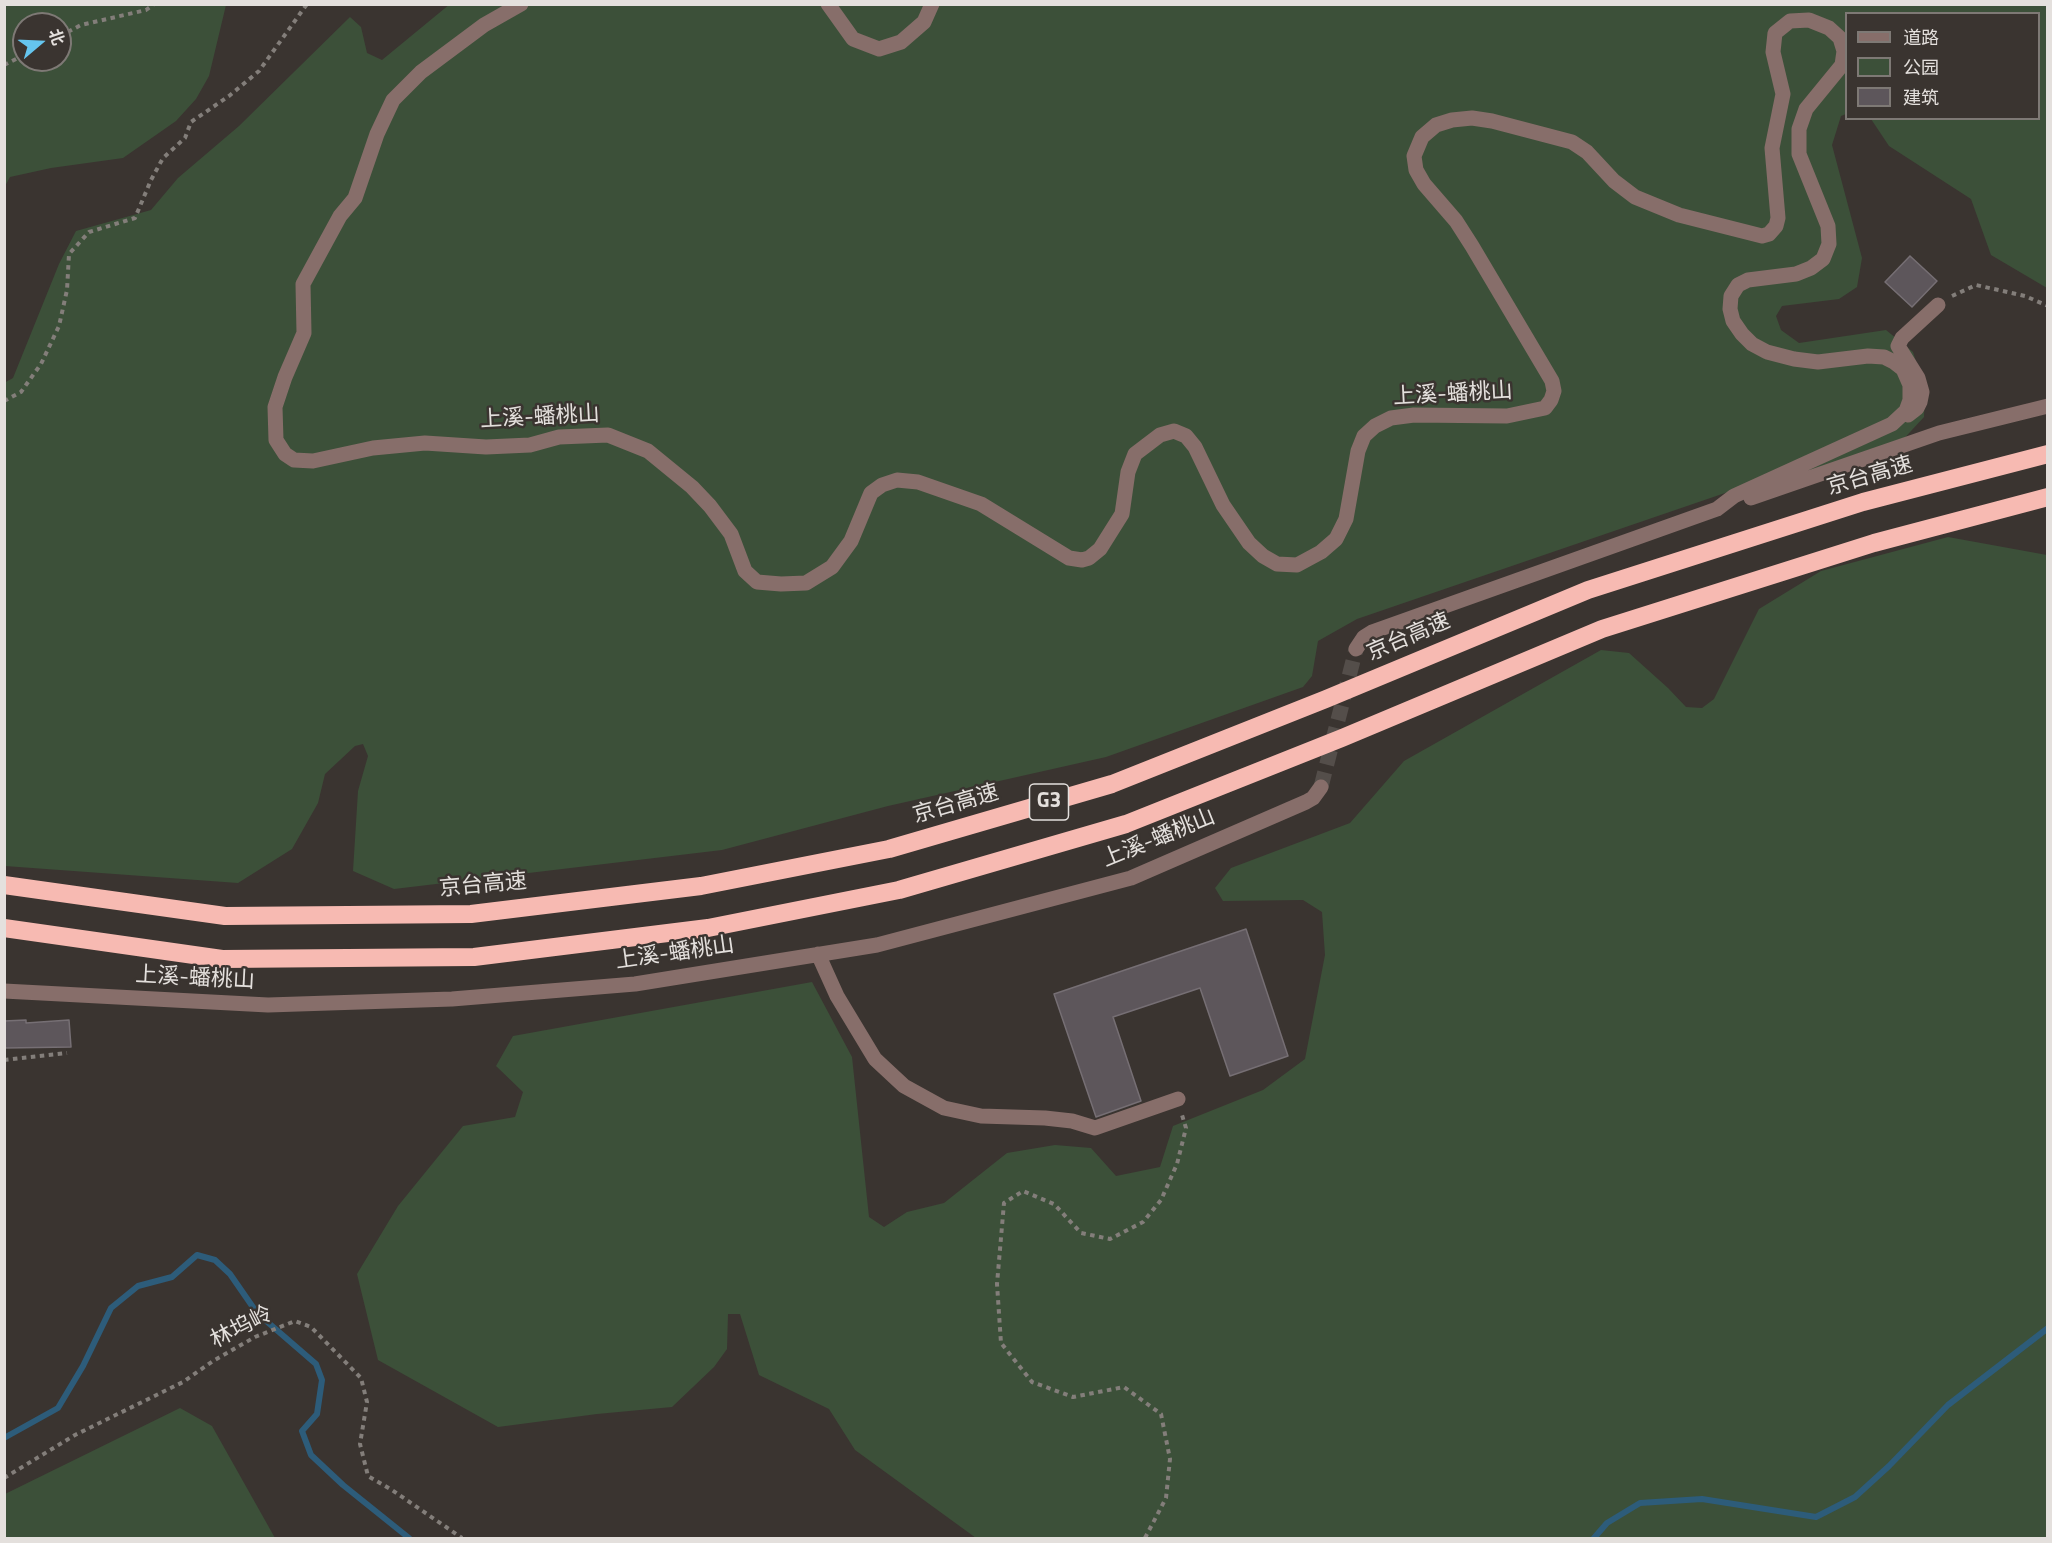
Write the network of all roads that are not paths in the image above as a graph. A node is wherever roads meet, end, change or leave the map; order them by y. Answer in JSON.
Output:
{"nodes":[{"id":1,"x":521,"y":4,"type":"edge"},
{"id":2,"x":828,"y":4,"type":"edge"},
{"id":3,"x":932,"y":4,"type":"edge"},
{"id":4,"x":1938,"y":304,"type":"road end"},
{"id":5,"x":2048,"y":406,"type":"edge"},
{"id":6,"x":1892,"y":424,"type":"junction"},
{"id":7,"x":2048,"y":454,"type":"edge"},
{"id":8,"x":2048,"y":497,"type":"edge"},
{"id":9,"x":1717,"y":509,"type":"junction"},
{"id":10,"x":1356,"y":650,"type":"tunnel mouth"},
{"id":11,"x":1322,"y":787,"type":"tunnel mouth"},
{"id":12,"x":4,"y":885,"type":"edge"},
{"id":13,"x":4,"y":928,"type":"edge"},
{"id":14,"x":818,"y":954,"type":"junction"},
{"id":15,"x":4,"y":991,"type":"edge"},
{"id":16,"x":1178,"y":1100,"type":"road end"}],
"edges":[{"from":1,"to":6,"type":"street","name":"上溪-蟠桃山"},
{"from":2,"to":3,"type":"street"},
{"from":4,"to":6,"type":"street"},
{"from":5,"to":9,"type":"street"},
{"from":6,"to":9,"type":"street","name":"上溪-蟠桃山"},
{"from":7,"to":12,"type":"highway","name":"京台高速","number":"G3"},
{"from":8,"to":13,"type":"highway","number":"G3"},
{"from":9,"to":10,"type":"street","name":"上溪-蟠桃山"},
{"from":11,"to":14,"type":"street","name":"上溪-蟠桃山"},
{"from":14,"to":15,"type":"street","name":"上溪-蟠桃山"},
{"from":14,"to":16,"type":"street"}]}
